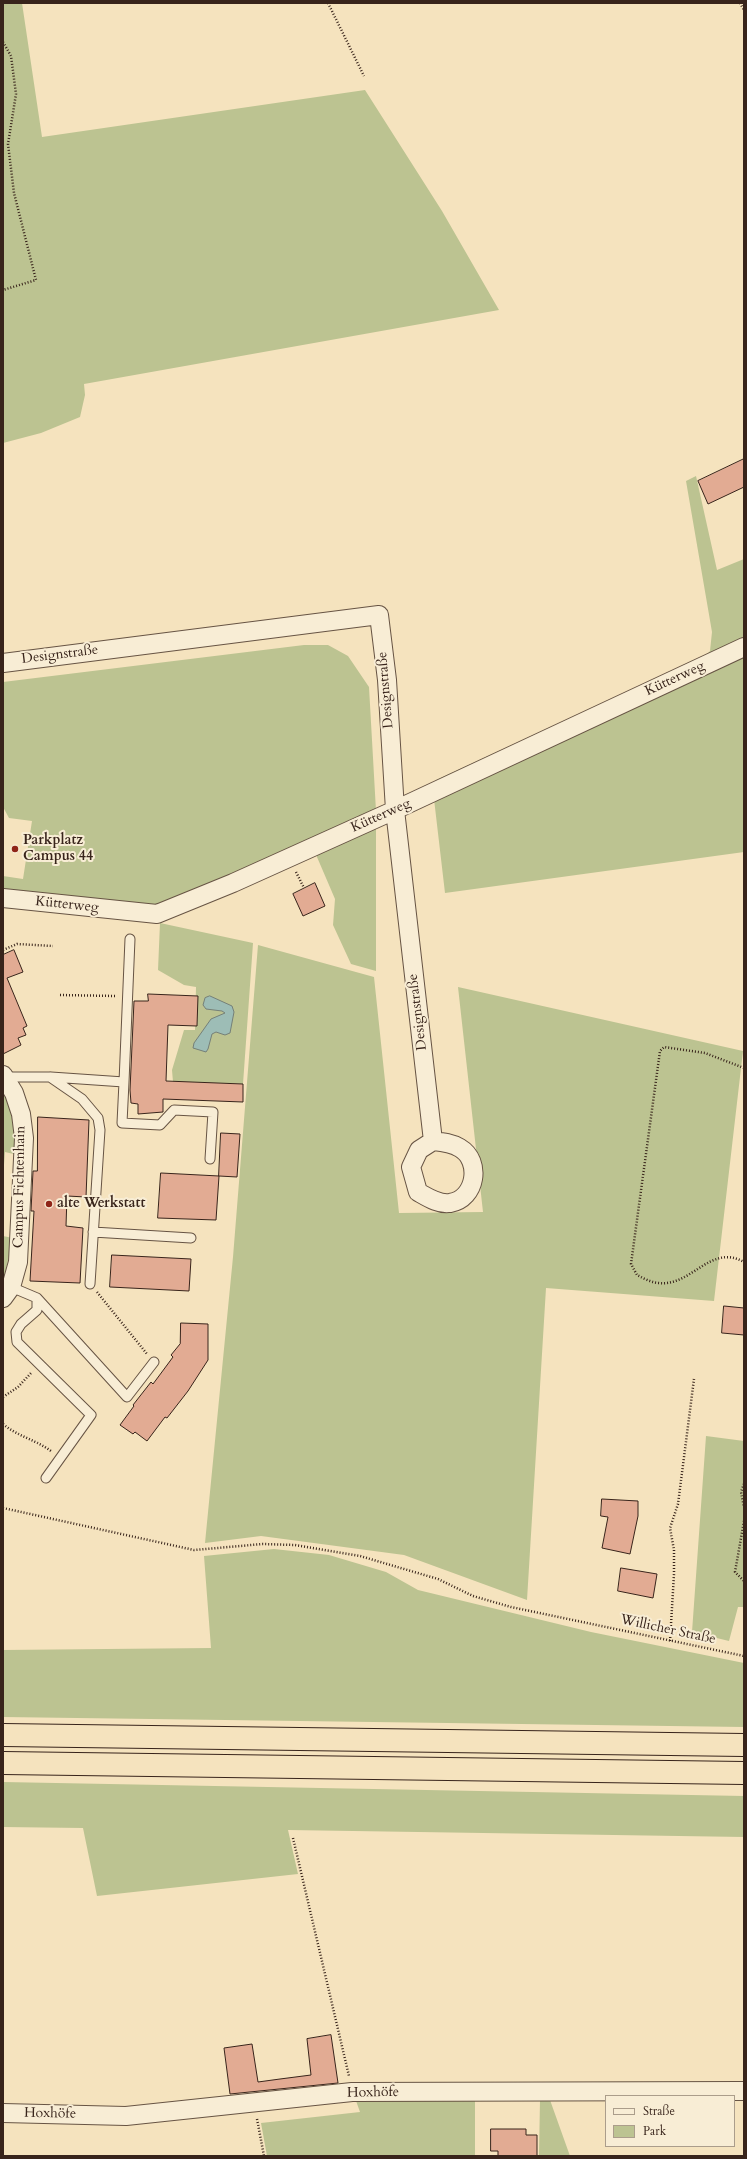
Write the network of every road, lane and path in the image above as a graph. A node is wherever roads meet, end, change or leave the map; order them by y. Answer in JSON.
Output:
{"nodes":[{"id":1,"x":328,"y":3,"type":"edge"},
{"id":2,"x":740,"y":3,"type":"edge"},
{"id":3,"x":744,"y":10,"type":"edge"},
{"id":4,"x":3,"y":42,"type":"edge"},
{"id":5,"x":364,"y":76,"type":"dead end"},
{"id":6,"x":3,"y":290,"type":"edge"},
{"id":7,"x":744,"y":647,"type":"edge"},
{"id":8,"x":3,"y":663,"type":"edge"},
{"id":9,"x":395,"y":810,"type":"junction"},
{"id":10,"x":3,"y":898,"type":"edge"},
{"id":11,"x":130,"y":939,"type":"dead end"},
{"id":12,"x":53,"y":946,"type":"dead end"},
{"id":13,"x":3,"y":950,"type":"edge"},
{"id":14,"x":60,"y":995,"type":"dead end"},
{"id":15,"x":128,"y":997,"type":"junction"},
{"id":16,"x":744,"y":1068,"type":"edge"},
{"id":17,"x":4,"y":1076,"type":"edge"},
{"id":18,"x":50,"y":1077,"type":"junction"},
{"id":19,"x":124,"y":1082,"type":"junction"},
{"id":20,"x":433,"y":1141,"type":"dead end"},
{"id":21,"x":210,"y":1159,"type":"dead end"},
{"id":22,"x":93,"y":1232,"type":"junction"},
{"id":23,"x":191,"y":1238,"type":"dead end"},
{"id":24,"x":744,"y":1262,"type":"edge"},
{"id":25,"x":90,"y":1284,"type":"joint"},
{"id":26,"x":7,"y":1292,"type":"edge"},
{"id":27,"x":37,"y":1298,"type":"junction"},
{"id":28,"x":154,"y":1362,"type":"joint"},
{"id":29,"x":39,"y":1364,"type":"junction"},
{"id":30,"x":694,"y":1379,"type":"dead end"},
{"id":31,"x":3,"y":1398,"type":"edge"},
{"id":32,"x":3,"y":1424,"type":"edge"},
{"id":33,"x":60,"y":1458,"type":"junction"},
{"id":34,"x":46,"y":1478,"type":"dead end"},
{"id":35,"x":744,"y":1484,"type":"edge"},
{"id":36,"x":744,"y":1507,"type":"edge"},
{"id":37,"x":3,"y":1508,"type":"edge"},
{"id":38,"x":744,"y":1521,"type":"edge"},
{"id":39,"x":744,"y":1527,"type":"edge"},
{"id":40,"x":744,"y":1581,"type":"edge"},
{"id":41,"x":670,"y":1641,"type":"junction"},
{"id":42,"x":744,"y":1656,"type":"edge"},
{"id":43,"x":3,"y":1735,"type":"edge"},
{"id":44,"x":744,"y":1745,"type":"edge"},
{"id":45,"x":3,"y":1763,"type":"edge"},
{"id":46,"x":744,"y":1773,"type":"edge"},
{"id":47,"x":293,"y":1838,"type":"dead end"},
{"id":48,"x":744,"y":2090,"type":"edge"},
{"id":49,"x":352,"y":2092,"type":"junction"},
{"id":50,"x":254,"y":2104,"type":"junction"},
{"id":51,"x":3,"y":2114,"type":"edge"},
{"id":52,"x":264,"y":2156,"type":"edge"}],
"edges":[{"from":1,"to":5,"type":"path"},
{"from":2,"to":3,"type":"path"},
{"from":4,"to":6,"type":"path"},
{"from":7,"to":9,"type":"street","name":"Kütterweg"},
{"from":8,"to":9,"type":"street","name":"Designstraße"},
{"from":9,"to":10,"type":"street","name":"Kütterweg"},
{"from":9,"to":20,"type":"street","name":"Designstraße"},
{"from":11,"to":15,"type":"lane"},
{"from":12,"to":13,"type":"path"},
{"from":14,"to":15,"type":"path"},
{"from":15,"to":19,"type":"lane"},
{"from":16,"to":24,"type":"path"},
{"from":17,"to":18,"type":"lane","name":"Campus Fichtenhain"},
{"from":17,"to":26,"type":"street","name":"Campus Fichtenhain"},
{"from":18,"to":19,"type":"lane","name":"Campus Fichtenhain"},
{"from":18,"to":22,"type":"lane"},
{"from":19,"to":21,"type":"lane"},
{"from":22,"to":23,"type":"lane"},
{"from":22,"to":25,"type":"lane"},
{"from":25,"to":28,"type":"path"},
{"from":26,"to":27,"type":"lane"},
{"from":27,"to":28,"type":"lane"},
{"from":27,"to":29,"type":"lane"},
{"from":29,"to":31,"type":"path"},
{"from":29,"to":33,"type":"lane"},
{"from":30,"to":41,"type":"path"},
{"from":32,"to":33,"type":"path"},
{"from":33,"to":34,"type":"lane"},
{"from":35,"to":36,"type":"path"},
{"from":37,"to":41,"type":"path","name":"Willicher Straße"},
{"from":38,"to":39,"type":"path"},
{"from":39,"to":40,"type":"path"},
{"from":41,"to":42,"type":"path","name":"Willicher Straße"},
{"from":43,"to":44,"type":"highway"},
{"from":45,"to":46,"type":"highway"},
{"from":47,"to":49,"type":"path"},
{"from":48,"to":49,"type":"street","name":"Hoxhöfe"},
{"from":49,"to":50,"type":"street","name":"Hoxhöfe"},
{"from":50,"to":51,"type":"street","name":"Hoxhöfe"},
{"from":50,"to":52,"type":"path"}]}
